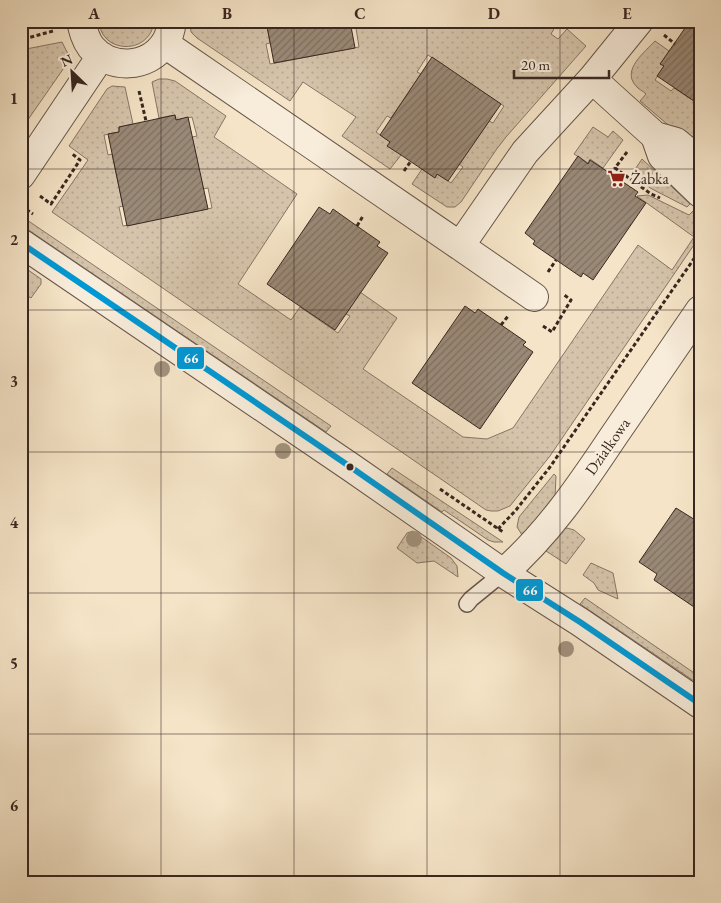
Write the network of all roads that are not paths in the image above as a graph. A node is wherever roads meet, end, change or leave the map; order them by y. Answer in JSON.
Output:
{"nodes":[{"id":1,"x":81,"y":21,"type":"edge"},
{"id":2,"x":639,"y":21,"type":"edge"},
{"id":3,"x":168,"y":32,"type":"edge"},
{"id":4,"x":101,"y":56,"type":"junction"},
{"id":5,"x":592,"y":79,"type":"junction"},
{"id":6,"x":655,"y":136,"type":"junction"},
{"id":7,"x":700,"y":162,"type":"edge"},
{"id":8,"x":21,"y":175,"type":"edge"},
{"id":9,"x":700,"y":193,"type":"edge"},
{"id":10,"x":21,"y":243,"type":"edge"},
{"id":11,"x":460,"y":246,"type":"junction"},
{"id":12,"x":534,"y":297,"type":"dead end"},
{"id":13,"x":700,"y":310,"type":"edge"},
{"id":14,"x":503,"y":573,"type":"junction"},
{"id":15,"x":467,"y":604,"type":"dead end"},
{"id":16,"x":700,"y":704,"type":"edge"}],
"edges":[{"from":1,"to":4,"type":"street"},
{"from":2,"to":5,"type":"street"},
{"from":3,"to":4,"type":"street"},
{"from":3,"to":11,"type":"street"},
{"from":4,"to":8,"type":"street"},
{"from":5,"to":6,"type":"street"},
{"from":5,"to":11,"type":"street"},
{"from":6,"to":7,"type":"street"},
{"from":6,"to":9,"type":"street"},
{"from":10,"to":14,"type":"street"},
{"from":11,"to":12,"type":"street"},
{"from":13,"to":14,"type":"street","name":"Działkowa"},
{"from":14,"to":15,"type":"lane"},
{"from":14,"to":16,"type":"street"}]}
